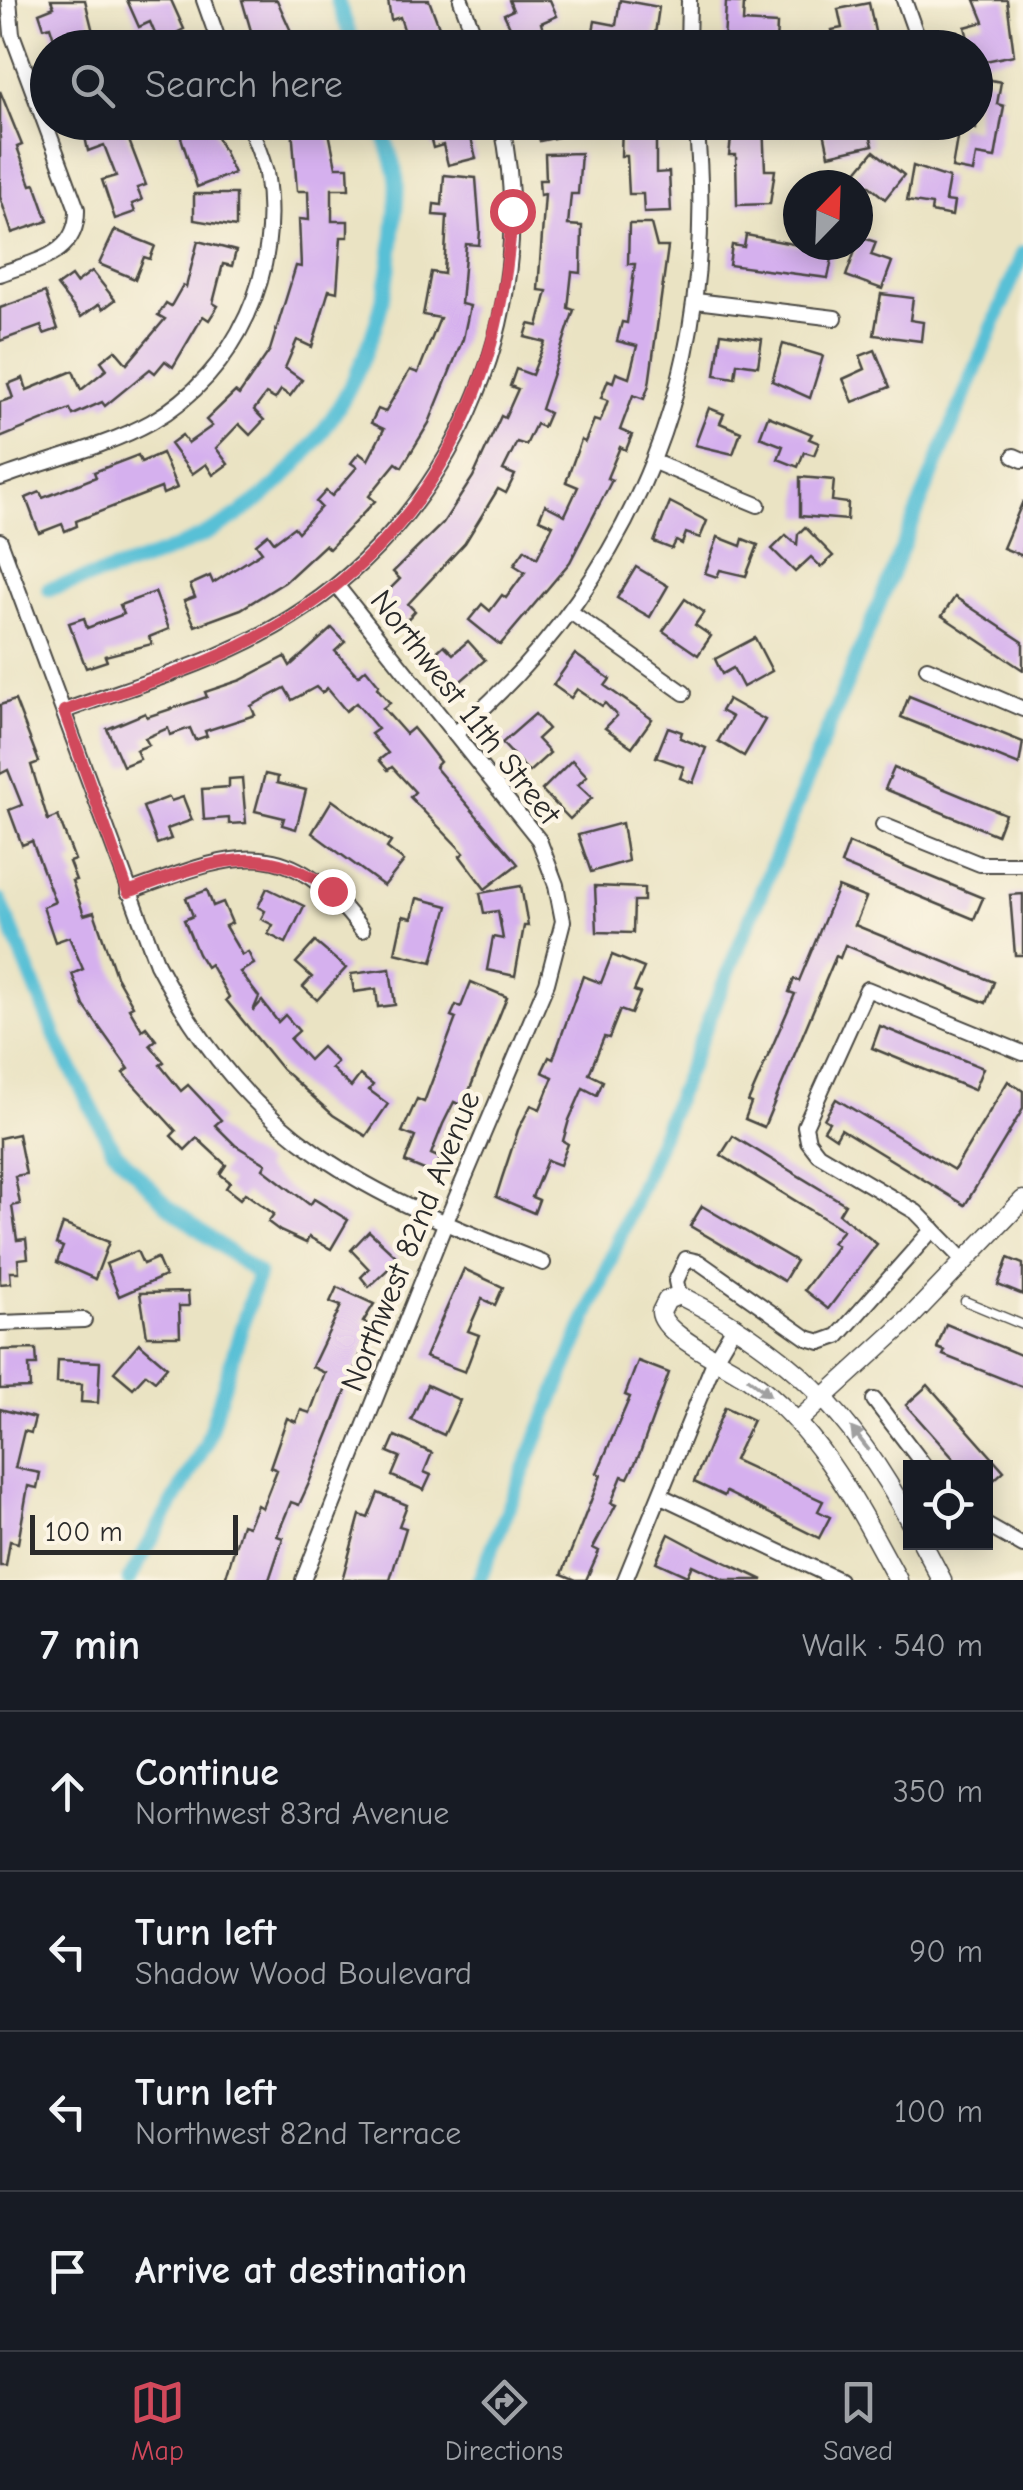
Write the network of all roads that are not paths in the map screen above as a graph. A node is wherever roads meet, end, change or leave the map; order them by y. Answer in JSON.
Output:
{"nodes":[{"id":1,"x":9,"y":0,"type":"edge"},
{"id":2,"x":204,"y":0,"type":"edge"},
{"id":3,"x":461,"y":0,"type":"edge"},
{"id":4,"x":689,"y":0,"type":"edge"},
{"id":5,"x":904,"y":0,"type":"edge"},
{"id":6,"x":215,"y":30,"type":"edge"},
{"id":7,"x":472,"y":30,"type":"edge"},
{"id":8,"x":688,"y":30,"type":"edge"},
{"id":9,"x":915,"y":30,"type":"edge"},
{"id":10,"x":30,"y":83,"type":"edge"},
{"id":11,"x":51,"y":140,"type":"edge"},
{"id":12,"x":254,"y":140,"type":"edge"},
{"id":13,"x":503,"y":140,"type":"edge"},
{"id":14,"x":698,"y":140,"type":"edge"},
{"id":15,"x":0,"y":274,"type":"edge"},
{"id":16,"x":696,"y":301,"type":"junction"},
{"id":17,"x":834,"y":318,"type":"dead end"},
{"id":18,"x":654,"y":462,"type":"junction"},
{"id":19,"x":0,"y":478,"type":"edge"},
{"id":20,"x":758,"y":505,"type":"dead end"},
{"id":21,"x":0,"y":541,"type":"edge"},
{"id":22,"x":337,"y":586,"type":"junction"},
{"id":23,"x":572,"y":613,"type":"junction"},
{"id":24,"x":927,"y":668,"type":"dead end"},
{"id":25,"x":684,"y":693,"type":"dead end"},
{"id":26,"x":1023,"y":709,"type":"edge"},
{"id":27,"x":64,"y":711,"type":"junction"},
{"id":28,"x":455,"y":734,"type":"junction"},
{"id":29,"x":883,"y":825,"type":"dead end"},
{"id":30,"x":1023,"y":864,"type":"edge"},
{"id":31,"x":128,"y":892,"type":"junction"},
{"id":32,"x":562,"y":921,"type":"joint"},
{"id":33,"x":362,"y":930,"type":"dead end"},
{"id":34,"x":1023,"y":1053,"type":"edge"},
{"id":35,"x":1023,"y":1200,"type":"edge"},
{"id":36,"x":445,"y":1224,"type":"junction"},
{"id":37,"x":933,"y":1229,"type":"junction"},
{"id":38,"x":965,"y":1262,"type":"junction"},
{"id":39,"x":543,"y":1263,"type":"dead end"},
{"id":40,"x":679,"y":1295,"type":"junction"},
{"id":41,"x":965,"y":1301,"type":"dead end"},
{"id":42,"x":84,"y":1320,"type":"dead end"},
{"id":43,"x":0,"y":1323,"type":"edge"},
{"id":44,"x":735,"y":1325,"type":"junction"},
{"id":45,"x":1023,"y":1325,"type":"edge"},
{"id":46,"x":716,"y":1357,"type":"junction"},
{"id":47,"x":826,"y":1396,"type":"junction"},
{"id":48,"x":874,"y":1400,"type":"dead end"},
{"id":49,"x":798,"y":1421,"type":"junction"},
{"id":50,"x":920,"y":1460,"type":"edge"},
{"id":51,"x":661,"y":1496,"type":"junction"},
{"id":52,"x":903,"y":1508,"type":"edge"},
{"id":53,"x":993,"y":1529,"type":"edge"},
{"id":54,"x":1023,"y":1546,"type":"edge"},
{"id":55,"x":926,"y":1550,"type":"edge"},
{"id":56,"x":303,"y":1580,"type":"edge"},
{"id":57,"x":626,"y":1580,"type":"edge"},
{"id":58,"x":839,"y":1580,"type":"edge"},
{"id":59,"x":898,"y":1580,"type":"edge"},
{"id":60,"x":942,"y":1580,"type":"edge"}],
"edges":[{"from":1,"to":10,"type":"street"},
{"from":2,"to":6,"type":"street"},
{"from":3,"to":7,"type":"street"},
{"from":4,"to":8,"type":"street"},
{"from":5,"to":9,"type":"street"},
{"from":11,"to":15,"type":"street"},
{"from":12,"to":19,"type":"street"},
{"from":13,"to":22,"type":"street"},
{"from":14,"to":16,"type":"street"},
{"from":16,"to":17,"type":"street"},
{"from":16,"to":18,"type":"street"},
{"from":18,"to":20,"type":"street"},
{"from":18,"to":23,"type":"street"},
{"from":21,"to":27,"type":"street"},
{"from":22,"to":27,"type":"street"},
{"from":22,"to":28,"type":"street","name":"Northwest 11th Street"},
{"from":23,"to":25,"type":"street"},
{"from":23,"to":28,"type":"street"},
{"from":24,"to":26,"type":"street"},
{"from":27,"to":31,"type":"street"},
{"from":28,"to":32,"type":"street","name":"Northwest 11th Street"},
{"from":29,"to":30,"type":"street"},
{"from":31,"to":33,"type":"street"},
{"from":31,"to":36,"type":"street"},
{"from":32,"to":36,"type":"street","name":"Northwest 82nd Avenue"},
{"from":34,"to":37,"type":"street"},
{"from":35,"to":38,"type":"street"},
{"from":36,"to":39,"type":"street"},
{"from":36,"to":56,"type":"street","name":"Northwest 82nd Avenue"},
{"from":37,"to":38,"type":"street"},
{"from":37,"to":40,"type":"street"},
{"from":38,"to":47,"type":"street"},
{"from":40,"to":44,"type":"street"},
{"from":40,"to":46,"type":"street"},
{"from":41,"to":45,"type":"lane"},
{"from":42,"to":43,"type":"street"},
{"from":44,"to":46,"type":"street"},
{"from":44,"to":47,"type":"street"},
{"from":46,"to":49,"type":"street","one_way":true},
{"from":46,"to":51,"type":"street"},
{"from":47,"to":49,"type":"street"},
{"from":52,"to":47,"type":"street","one_way":true},
{"from":48,"to":50,"type":"street"},
{"from":49,"to":59,"type":"street"},
{"from":51,"to":57,"type":"street"},
{"from":51,"to":58,"type":"street"},
{"from":53,"to":54,"type":"street"},
{"from":55,"to":60,"type":"street"}]}
